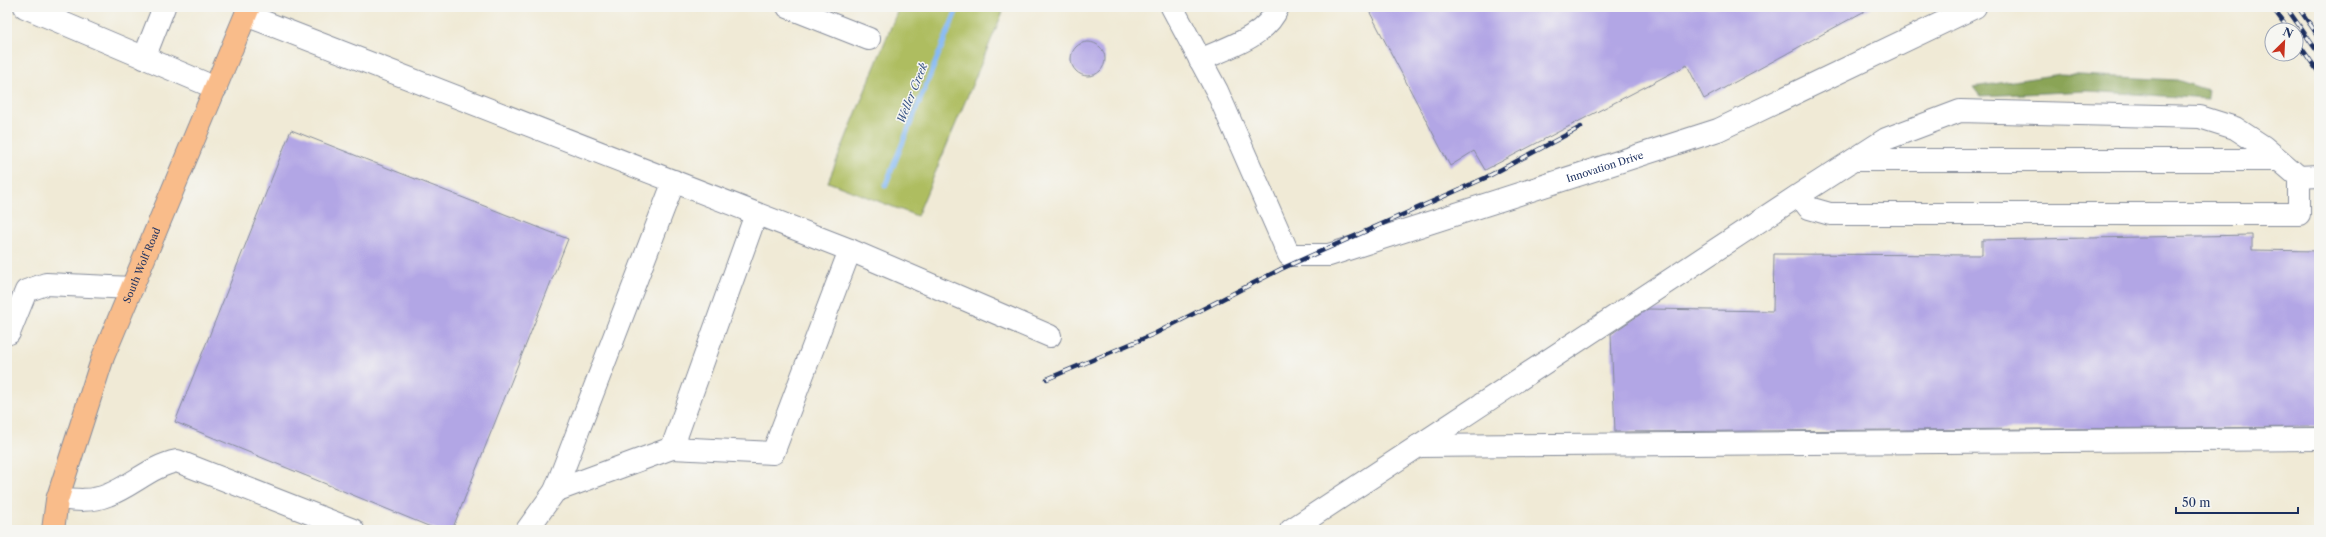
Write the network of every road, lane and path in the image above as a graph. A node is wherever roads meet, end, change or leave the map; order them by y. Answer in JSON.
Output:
{"nodes":[{"id":1,"x":26,"y":7,"type":"edge"},
{"id":2,"x":164,"y":7,"type":"edge"},
{"id":3,"x":788,"y":7,"type":"edge"},
{"id":4,"x":1172,"y":7,"type":"edge"},
{"id":5,"x":1278,"y":7,"type":"edge"},
{"id":6,"x":1975,"y":7,"type":"edge"},
{"id":7,"x":248,"y":11,"type":"edge"},
{"id":8,"x":869,"y":39,"type":"dead end"},
{"id":9,"x":144,"y":58,"type":"junction"},
{"id":10,"x":1200,"y":60,"type":"junction"},
{"id":11,"x":216,"y":88,"type":"junction"},
{"id":12,"x":1854,"y":160,"type":"junction"},
{"id":13,"x":2279,"y":160,"type":"junction"},
{"id":14,"x":2309,"y":177,"type":"edge"},
{"id":15,"x":674,"y":181,"type":"junction"},
{"id":16,"x":1799,"y":195,"type":"junction"},
{"id":17,"x":756,"y":214,"type":"junction"},
{"id":18,"x":850,"y":250,"type":"junction"},
{"id":19,"x":132,"y":288,"type":"junction"},
{"id":20,"x":9,"y":333,"type":"dead end"},
{"id":21,"x":1050,"y":336,"type":"dead end"},
{"id":22,"x":2319,"y":439,"type":"edge"},
{"id":23,"x":1418,"y":446,"type":"junction"},
{"id":24,"x":672,"y":448,"type":"junction"},
{"id":25,"x":555,"y":492,"type":"junction"},
{"id":26,"x":58,"y":498,"type":"junction"},
{"id":27,"x":53,"y":530,"type":"edge"},
{"id":28,"x":353,"y":530,"type":"edge"},
{"id":29,"x":526,"y":530,"type":"edge"},
{"id":30,"x":1291,"y":530,"type":"edge"}],
"edges":[{"from":1,"to":9,"type":"street"},
{"from":2,"to":9,"type":"street"},
{"from":3,"to":8,"type":"street"},
{"from":4,"to":10,"type":"street"},
{"from":5,"to":10,"type":"street"},
{"from":6,"to":10,"type":"street","name":"Innovation Drive"},
{"from":7,"to":11,"type":"main road","name":"South Wolf Road"},
{"from":7,"to":15,"type":"street"},
{"from":9,"to":11,"type":"street"},
{"from":11,"to":19,"type":"main road","name":"South Wolf Road"},
{"from":12,"to":13,"type":"street"},
{"from":12,"to":13,"type":"street"},
{"from":12,"to":16,"type":"street"},
{"from":13,"to":14,"type":"street"},
{"from":14,"to":16,"type":"street"},
{"from":15,"to":17,"type":"street"},
{"from":15,"to":25,"type":"street"},
{"from":16,"to":23,"type":"street"},
{"from":17,"to":18,"type":"street"},
{"from":17,"to":24,"type":"street"},
{"from":18,"to":21,"type":"street"},
{"from":18,"to":24,"type":"street"},
{"from":19,"to":20,"type":"street"},
{"from":19,"to":26,"type":"main road","name":"South Wolf Road"},
{"from":22,"to":23,"type":"street"},
{"from":23,"to":30,"type":"street"},
{"from":24,"to":25,"type":"street"},
{"from":25,"to":29,"type":"street"},
{"from":26,"to":27,"type":"main road","name":"South Wolf Road"},
{"from":26,"to":28,"type":"street"}]}
